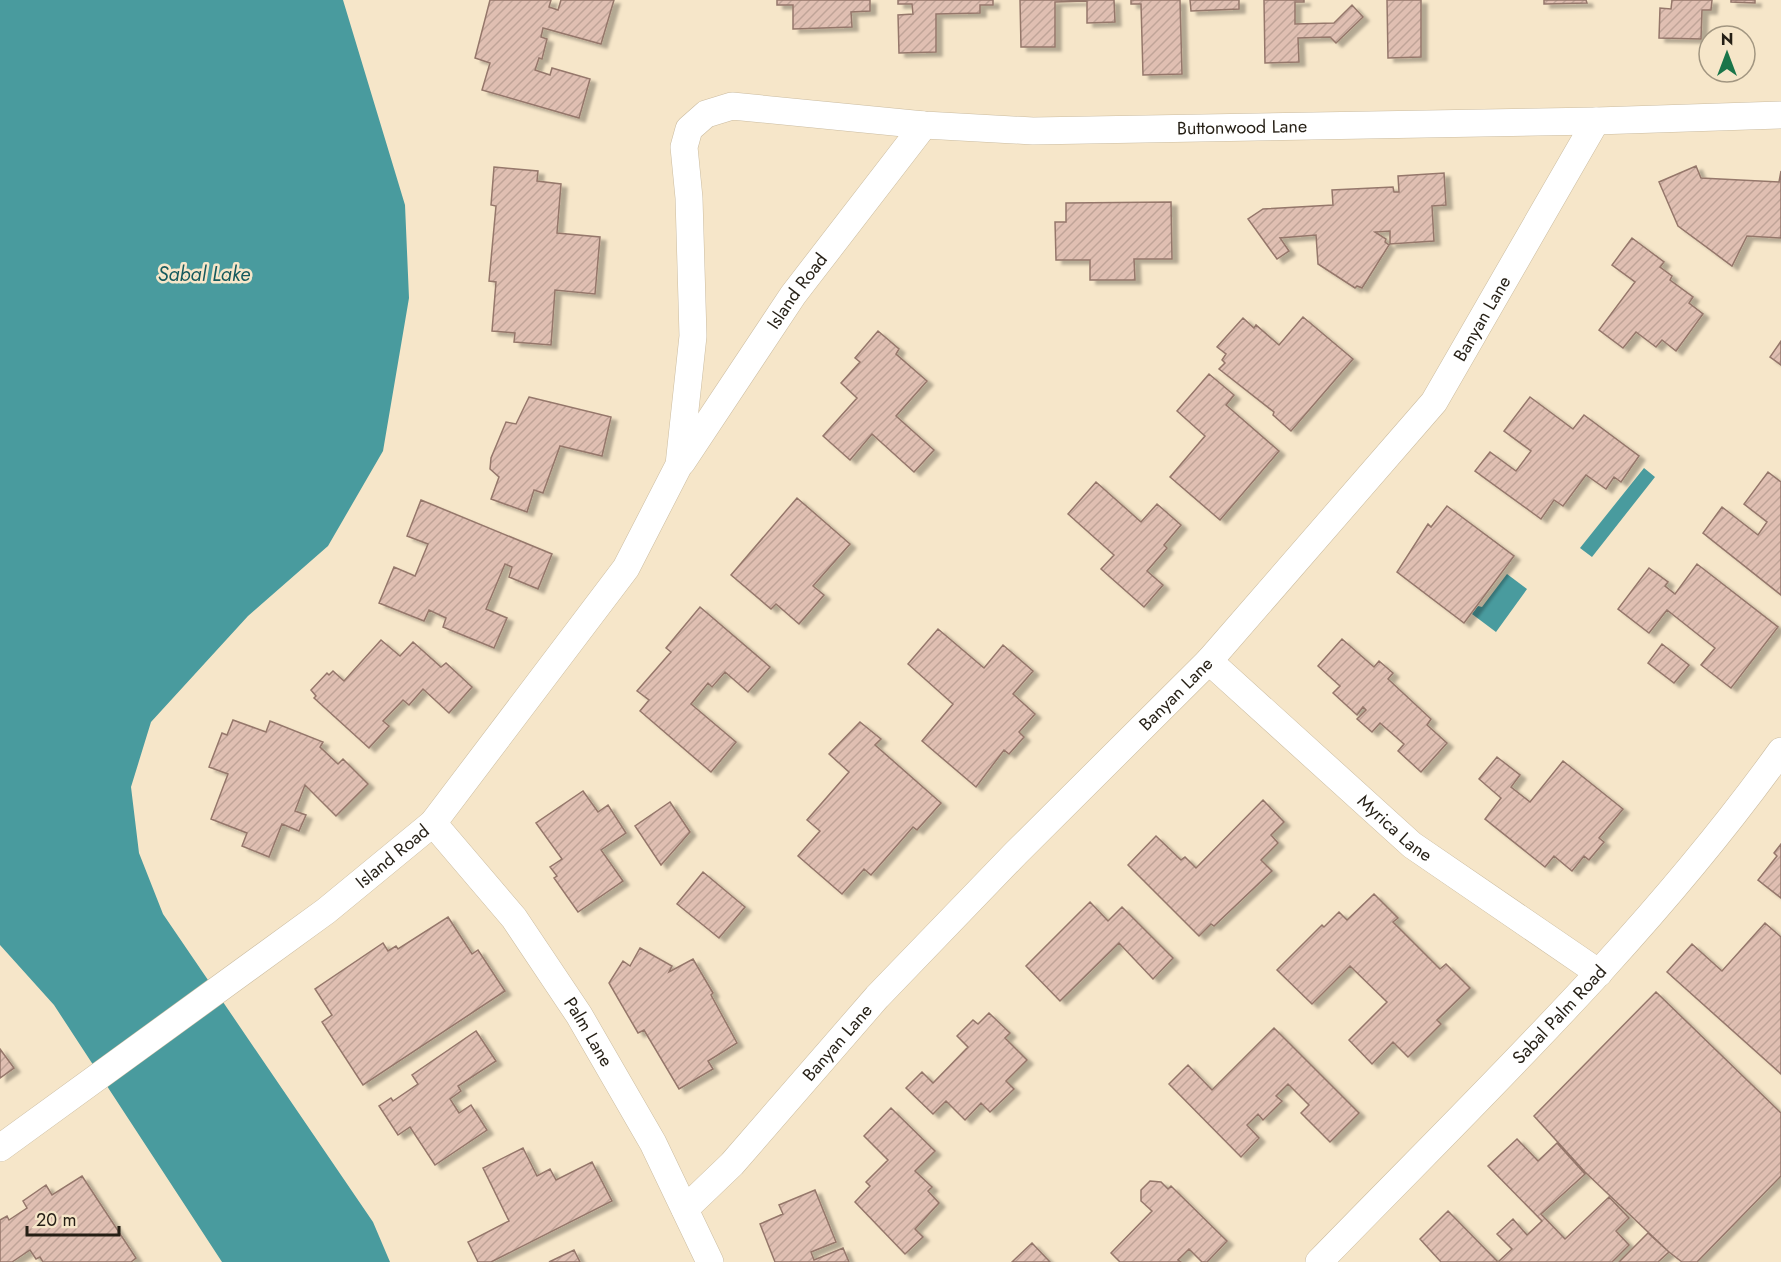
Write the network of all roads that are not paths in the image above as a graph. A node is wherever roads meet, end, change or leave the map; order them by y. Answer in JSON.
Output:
{"nodes":[{"id":1,"x":706,"y":114,"type":"joint"},
{"id":2,"x":1781,"y":115,"type":"edge"},
{"id":3,"x":1596,"y":121,"type":"junction"},
{"id":4,"x":924,"y":125,"type":"junction"},
{"id":5,"x":680,"y":465,"type":"junction"},
{"id":6,"x":1209,"y":661,"type":"junction"},
{"id":7,"x":1781,"y":751,"type":"edge"},
{"id":8,"x":433,"y":823,"type":"junction"},
{"id":9,"x":1599,"y":973,"type":"junction"},
{"id":10,"x":0,"y":1148,"type":"edge"},
{"id":11,"x":685,"y":1209,"type":"junction"},
{"id":12,"x":710,"y":1262,"type":"edge"},
{"id":13,"x":1319,"y":1262,"type":"edge"}],
"edges":[{"from":1,"to":4,"type":"street","name":"Buttonwood Lane"},
{"from":1,"to":5,"type":"street","name":"Island Road"},
{"from":2,"to":3,"type":"street","name":"Buttonwood Lane"},
{"from":3,"to":4,"type":"street","name":"Buttonwood Lane"},
{"from":3,"to":6,"type":"street","name":"Banyan Lane"},
{"from":4,"to":5,"type":"street","name":"Island Road"},
{"from":5,"to":8,"type":"street","name":"Island Road"},
{"from":6,"to":9,"type":"street","name":"Myrica Lane"},
{"from":6,"to":11,"type":"street","name":"Banyan Lane"},
{"from":7,"to":9,"type":"street","name":"Sabal Palm Road"},
{"from":8,"to":10,"type":"street","name":"Island Road"},
{"from":8,"to":11,"type":"street","name":"Palm Lane"},
{"from":9,"to":13,"type":"street","name":"Sabal Palm Road"},
{"from":11,"to":12,"type":"street","name":"Palm Lane"}]}
